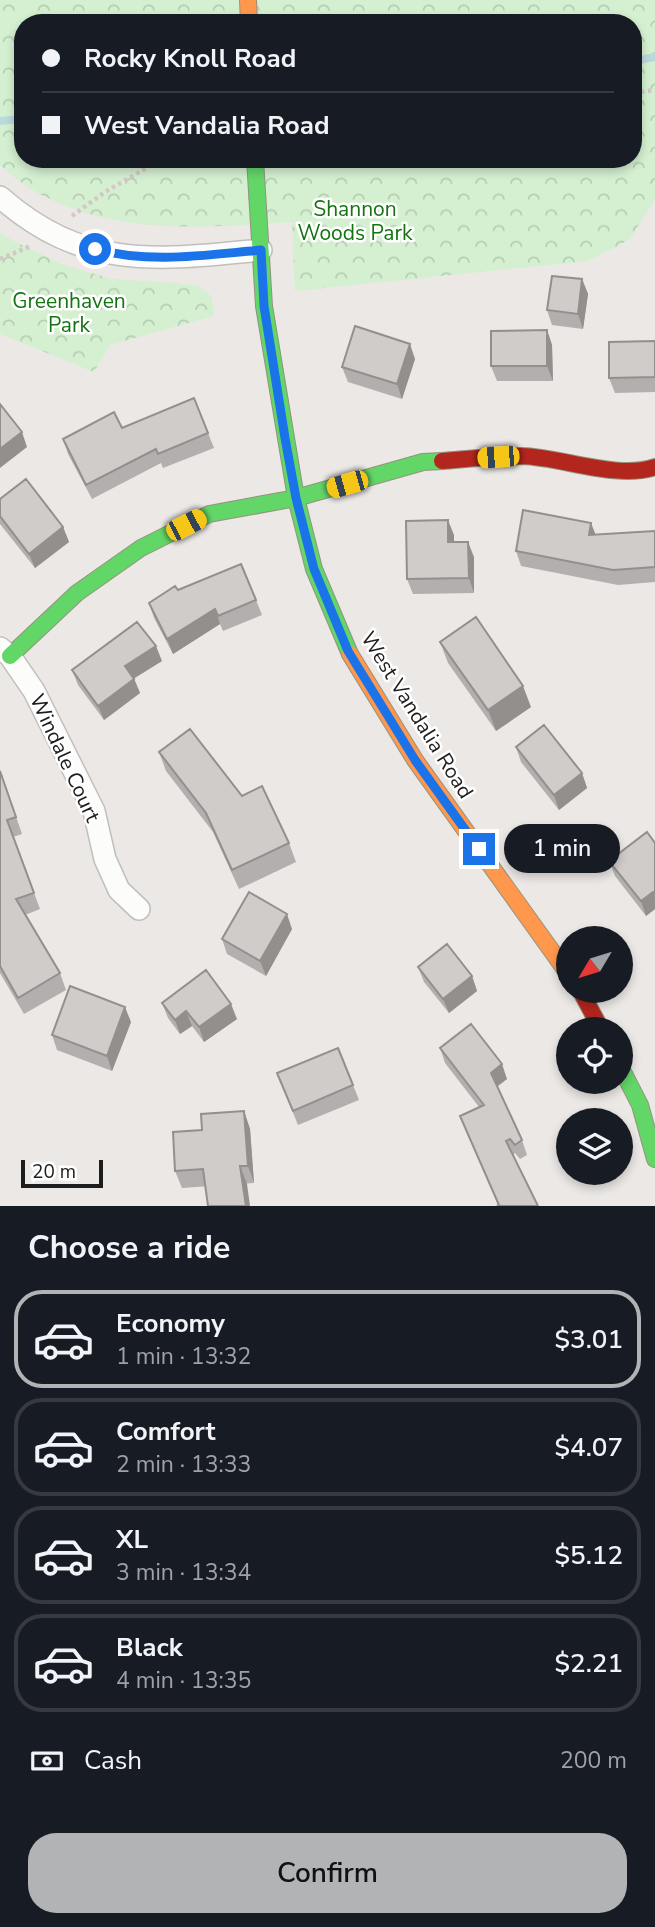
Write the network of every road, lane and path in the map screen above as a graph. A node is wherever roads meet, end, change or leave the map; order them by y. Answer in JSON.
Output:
{"nodes":[{"id":1,"x":146,"y":168,"type":"edge"},
{"id":2,"x":256,"y":168,"type":"edge"},
{"id":3,"x":0,"y":197,"type":"edge"},
{"id":4,"x":51,"y":232,"type":"junction"},
{"id":5,"x":261,"y":250,"type":"junction"},
{"id":6,"x":0,"y":259,"type":"edge"},
{"id":7,"x":655,"y":467,"type":"edge"},
{"id":8,"x":296,"y":498,"type":"junction"},
{"id":9,"x":5,"y":652,"type":"edge"},
{"id":10,"x":139,"y":909,"type":"dead end"},
{"id":11,"x":556,"y":957,"type":"edge"},
{"id":12,"x":633,"y":1091,"type":"edge"},
{"id":13,"x":655,"y":1159,"type":"edge"}],
"edges":[{"from":1,"to":4,"type":"path"},
{"from":2,"to":5,"type":"main road","name":"West Vandalia Road"},
{"from":3,"to":4,"type":"street"},
{"from":4,"to":5,"type":"street"},
{"from":4,"to":6,"type":"path"},
{"from":5,"to":8,"type":"main road","name":"West Vandalia Road"},
{"from":7,"to":8,"type":"main road"},
{"from":8,"to":9,"type":"main road"},
{"from":8,"to":11,"type":"main road","name":"West Vandalia Road"},
{"from":9,"to":10,"type":"street","name":"Windale Court"},
{"from":12,"to":13,"type":"main road"}]}
